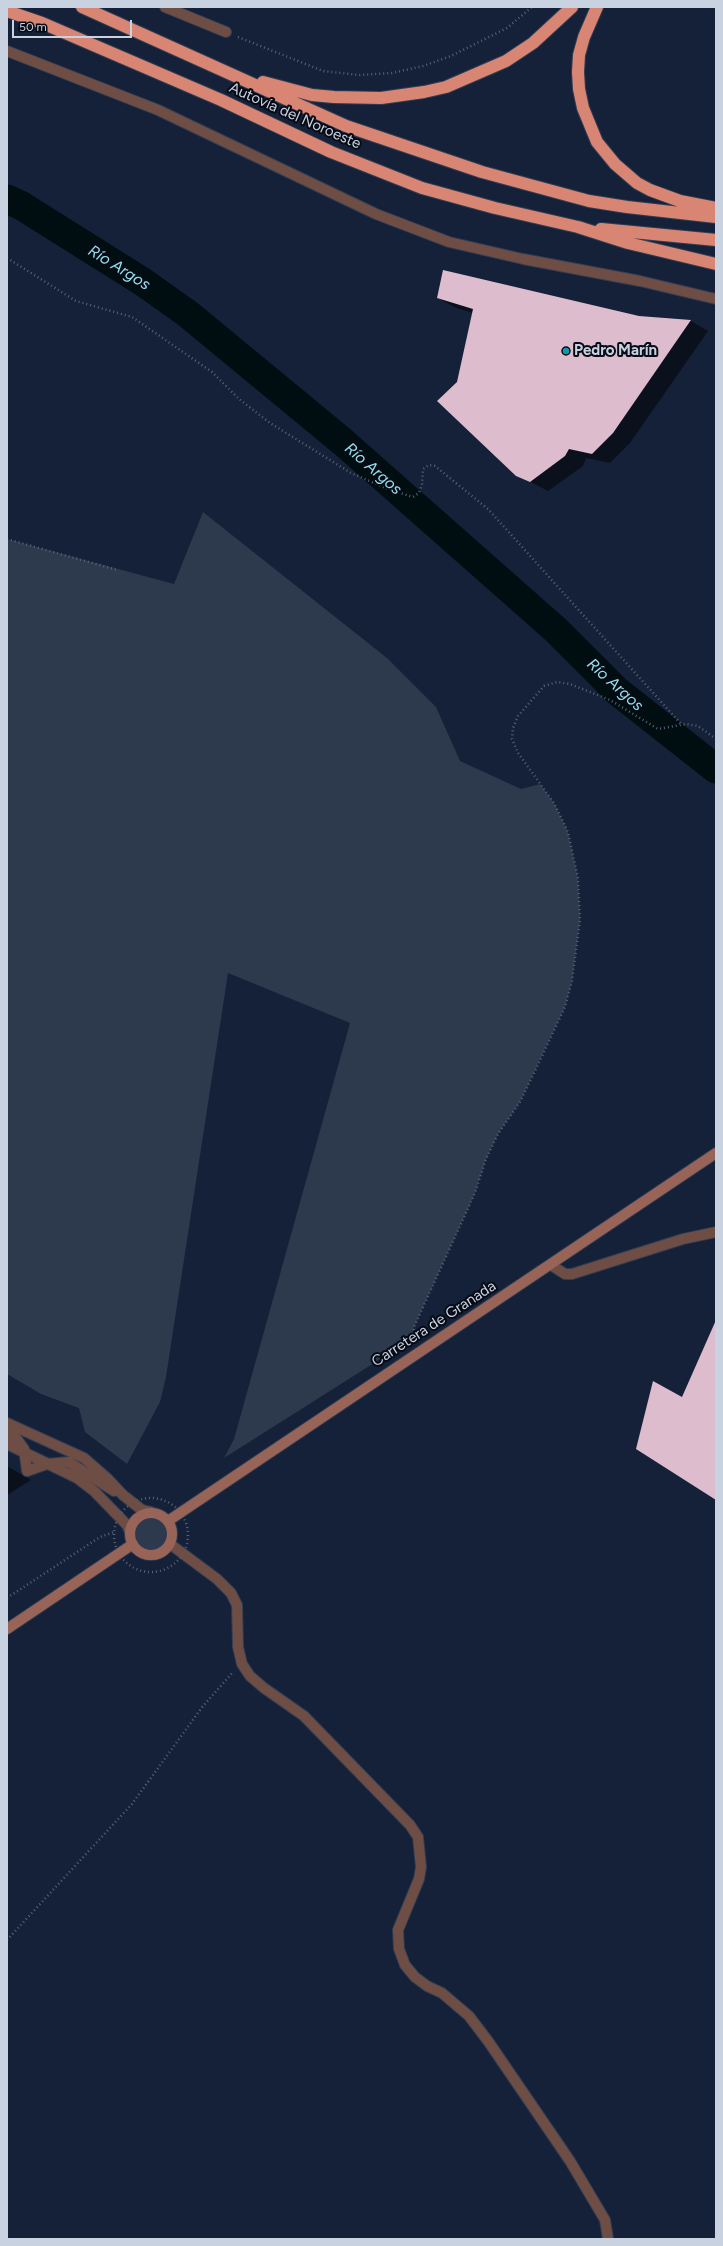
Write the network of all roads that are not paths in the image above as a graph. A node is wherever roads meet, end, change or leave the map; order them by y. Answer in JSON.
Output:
{"nodes":[{"id":1,"x":82,"y":7,"type":"edge"},
{"id":2,"x":165,"y":7,"type":"edge"},
{"id":3,"x":572,"y":7,"type":"edge"},
{"id":4,"x":597,"y":7,"type":"edge"},
{"id":5,"x":7,"y":11,"type":"edge"},
{"id":6,"x":226,"y":32,"type":"road end"},
{"id":7,"x":7,"y":51,"type":"edge"},
{"id":8,"x":215,"y":68,"type":"junction"},
{"id":9,"x":716,"y":208,"type":"edge"},
{"id":10,"x":716,"y":217,"type":"edge"},
{"id":11,"x":578,"y":227,"type":"junction"},
{"id":12,"x":716,"y":240,"type":"edge"},
{"id":13,"x":716,"y":264,"type":"edge"},
{"id":14,"x":716,"y":300,"type":"edge"},
{"id":15,"x":716,"y":1152,"type":"edge"},
{"id":16,"x":716,"y":1232,"type":"edge"},
{"id":17,"x":551,"y":1265,"type":"junction"},
{"id":18,"x":7,"y":1423,"type":"edge"},
{"id":19,"x":7,"y":1432,"type":"edge"},
{"id":20,"x":7,"y":1444,"type":"edge"},
{"id":21,"x":26,"y":1453,"type":"junction"},
{"id":22,"x":47,"y":1464,"type":"junction"},
{"id":23,"x":123,"y":1495,"type":"junction"},
{"id":24,"x":151,"y":1512,"type":"junction"},
{"id":25,"x":168,"y":1521,"type":"junction"},
{"id":26,"x":130,"y":1532,"type":"junction"},
{"id":27,"x":133,"y":1544,"type":"junction"},
{"id":28,"x":170,"y":1544,"type":"junction"},
{"id":29,"x":7,"y":1629,"type":"edge"},
{"id":30,"x":608,"y":2239,"type":"edge"}],
"edges":[{"from":1,"to":8,"type":"highway","name":"Autovía del Noroeste"},
{"from":2,"to":6,"type":"street"},
{"from":3,"to":8,"type":"highway"},
{"from":4,"to":9,"type":"highway"},
{"from":5,"to":11,"type":"highway","name":"Autovía del Noroeste"},
{"from":7,"to":14,"type":"street"},
{"from":8,"to":10,"type":"highway"},
{"from":11,"to":12,"type":"highway"},
{"from":11,"to":13,"type":"highway"},
{"from":15,"to":17,"type":"main road","name":"Carretera de Granada"},
{"from":16,"to":17,"type":"street"},
{"from":17,"to":25,"type":"main road","name":"Carretera de Granada"},
{"from":18,"to":23,"type":"street"},
{"from":19,"to":21,"type":"street"},
{"from":20,"to":21,"type":"street"},
{"from":21,"to":22,"type":"street"},
{"from":21,"to":22,"type":"street"},
{"from":22,"to":23,"type":"street"},
{"from":22,"to":26,"type":"street"},
{"from":23,"to":24,"type":"street"},
{"from":24,"to":25,"type":"main road"},
{"from":24,"to":26,"type":"main road"},
{"from":25,"to":28,"type":"main road"},
{"from":26,"to":27,"type":"main road"},
{"from":27,"to":28,"type":"main road"},
{"from":27,"to":29,"type":"main road"},
{"from":28,"to":30,"type":"street"}]}
